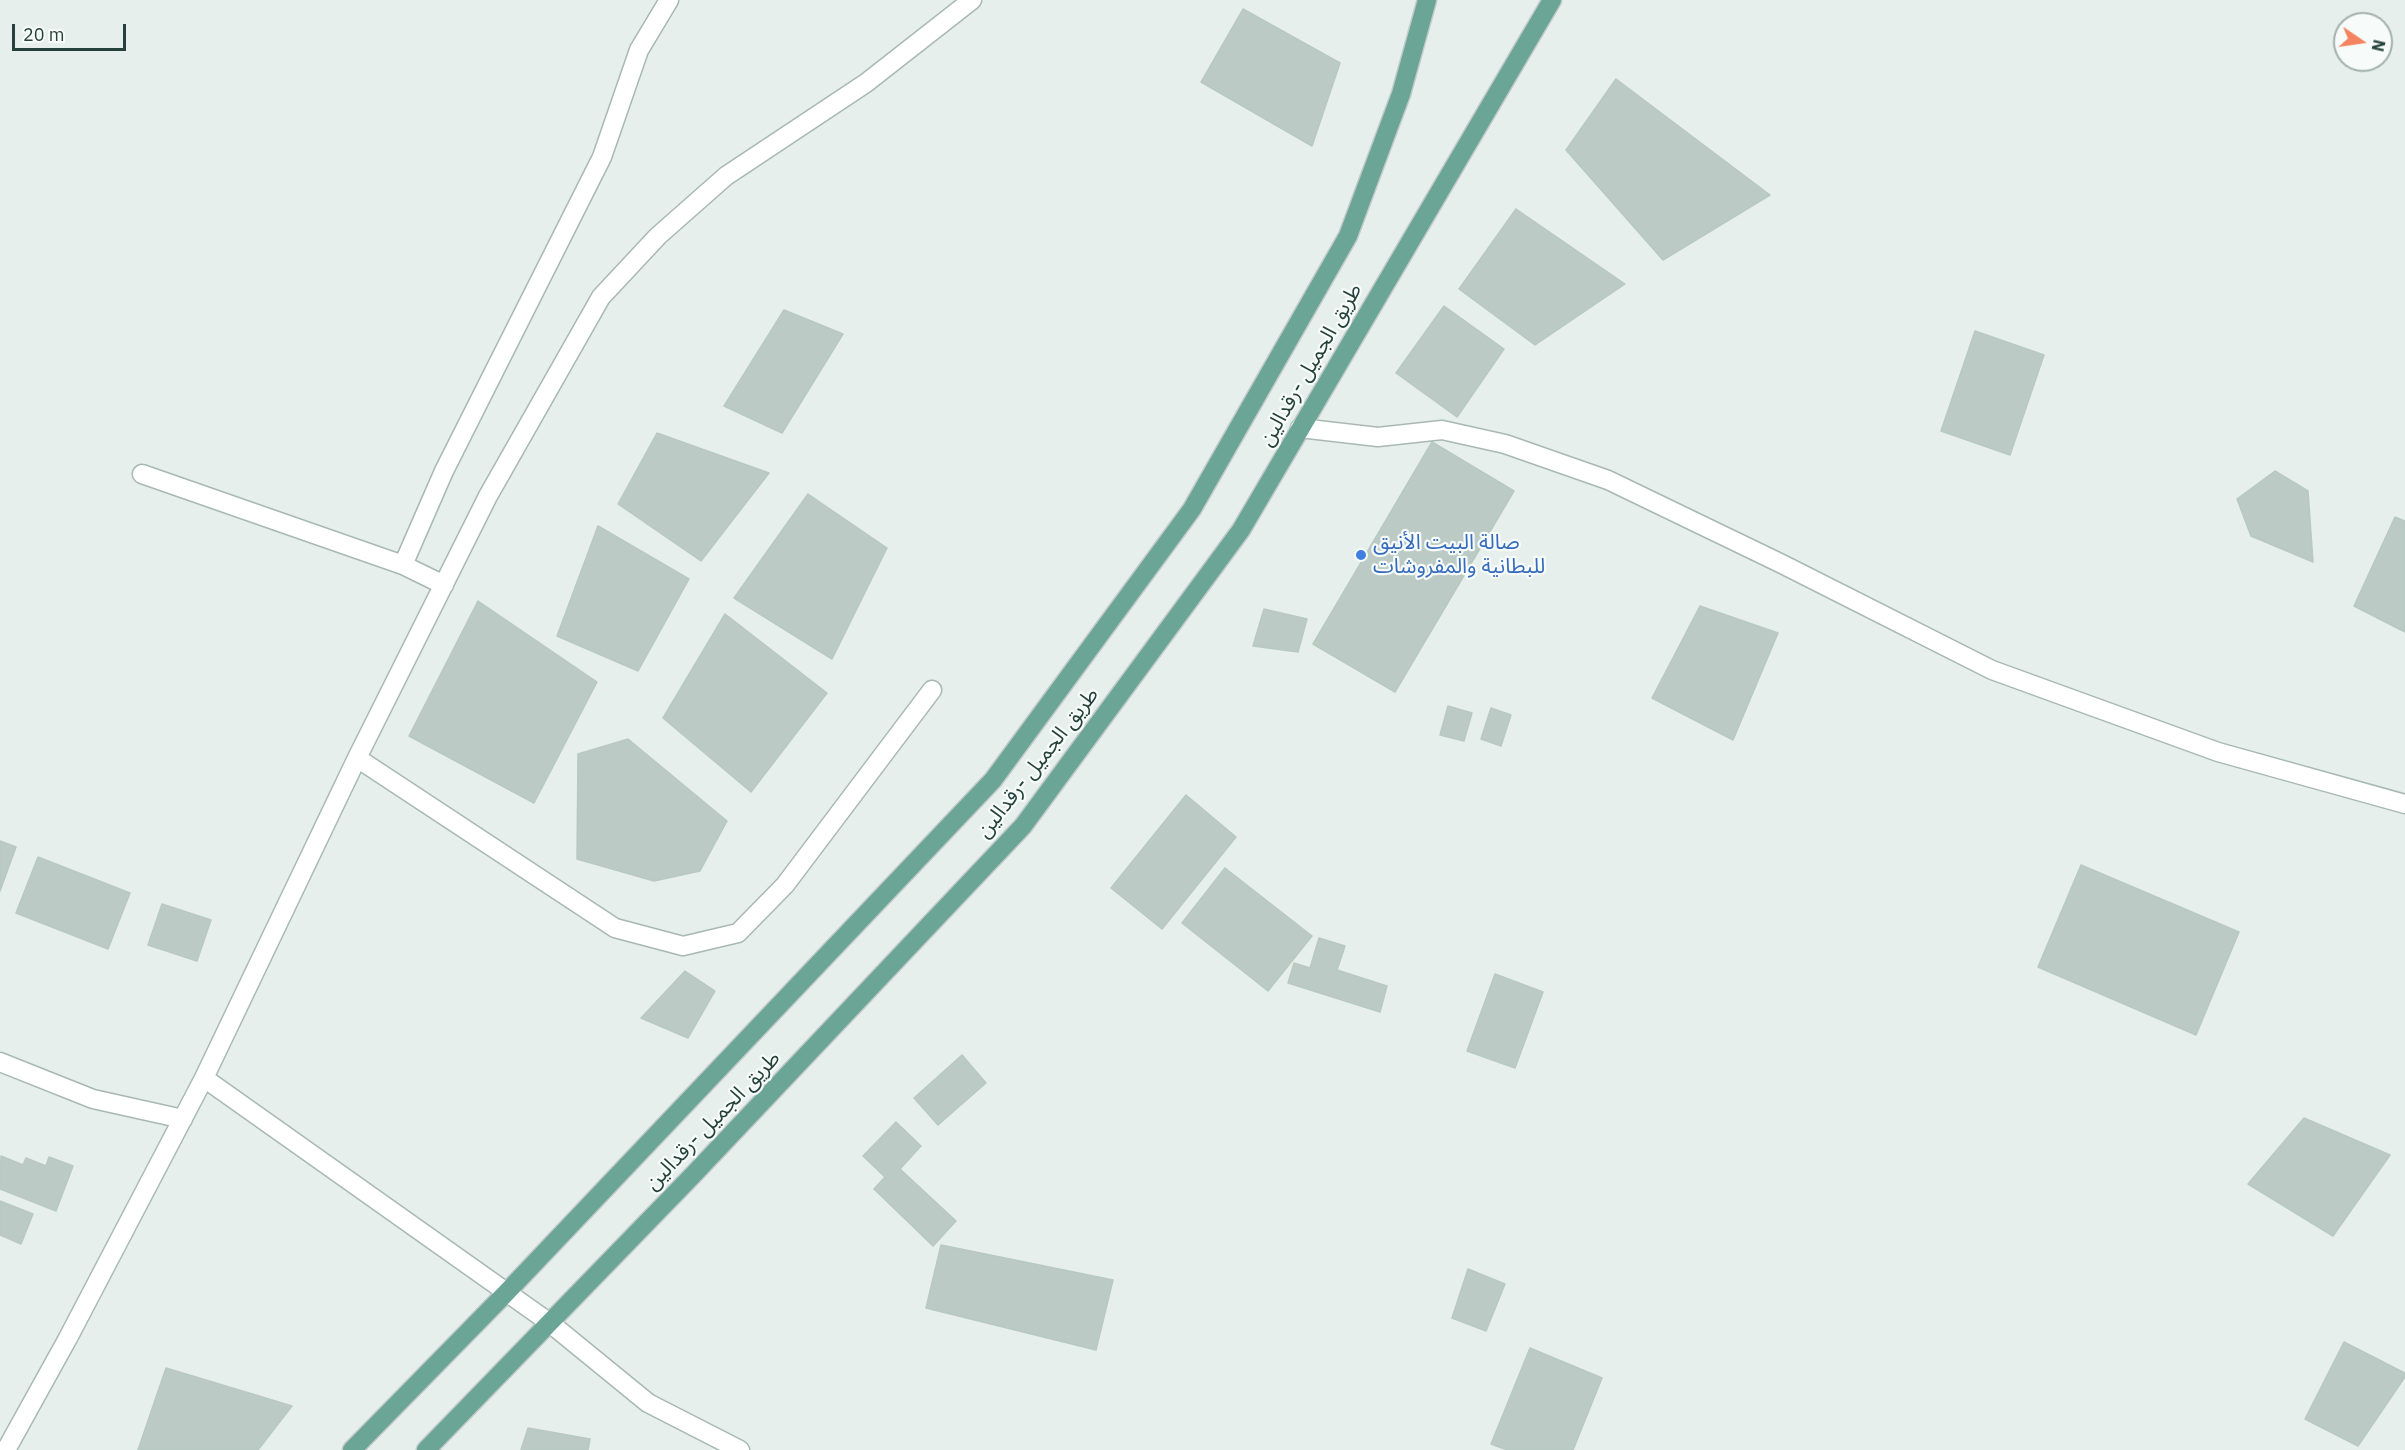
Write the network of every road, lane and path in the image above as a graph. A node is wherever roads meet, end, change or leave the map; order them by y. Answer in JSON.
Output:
{"nodes":[{"id":1,"x":669,"y":0,"type":"edge"},
{"id":2,"x":972,"y":0,"type":"edge"},
{"id":3,"x":1427,"y":0,"type":"edge"},
{"id":4,"x":1552,"y":0,"type":"edge"},
{"id":5,"x":1300,"y":428,"type":"junction"},
{"id":6,"x":142,"y":474,"type":"dead end"},
{"id":7,"x":403,"y":565,"type":"junction"},
{"id":8,"x":444,"y":585,"type":"junction"},
{"id":9,"x":932,"y":690,"type":"dead end"},
{"id":10,"x":357,"y":758,"type":"junction"},
{"id":11,"x":2405,"y":804,"type":"edge"},
{"id":12,"x":0,"y":1062,"type":"edge"},
{"id":13,"x":204,"y":1078,"type":"junction"},
{"id":14,"x":183,"y":1119,"type":"junction"},
{"id":15,"x":506,"y":1293,"type":"junction"},
{"id":16,"x":550,"y":1323,"type":"junction"},
{"id":17,"x":6,"y":1450,"type":"edge"},
{"id":18,"x":352,"y":1450,"type":"edge"},
{"id":19,"x":426,"y":1450,"type":"edge"},
{"id":20,"x":740,"y":1450,"type":"edge"}],
"edges":[{"from":1,"to":7,"type":"street"},
{"from":2,"to":8,"type":"street"},
{"from":3,"to":15,"type":"main road","name":"طريق الجميل -رقدالين"},
{"from":4,"to":5,"type":"main road","name":"طريق الجميل -رقدالين"},
{"from":5,"to":11,"type":"street"},
{"from":5,"to":16,"type":"main road","name":"طريق الجميل -رقدالين"},
{"from":6,"to":7,"type":"street"},
{"from":7,"to":8,"type":"street"},
{"from":8,"to":10,"type":"street"},
{"from":9,"to":10,"type":"street"},
{"from":10,"to":13,"type":"street"},
{"from":12,"to":14,"type":"street"},
{"from":13,"to":14,"type":"street"},
{"from":13,"to":15,"type":"street"},
{"from":14,"to":17,"type":"street"},
{"from":15,"to":16,"type":"street"},
{"from":15,"to":18,"type":"main road","name":"طريق الجميل -رقدالين"},
{"from":16,"to":19,"type":"main road","name":"طريق الجميل -رقدالين"},
{"from":16,"to":20,"type":"street"}]}
